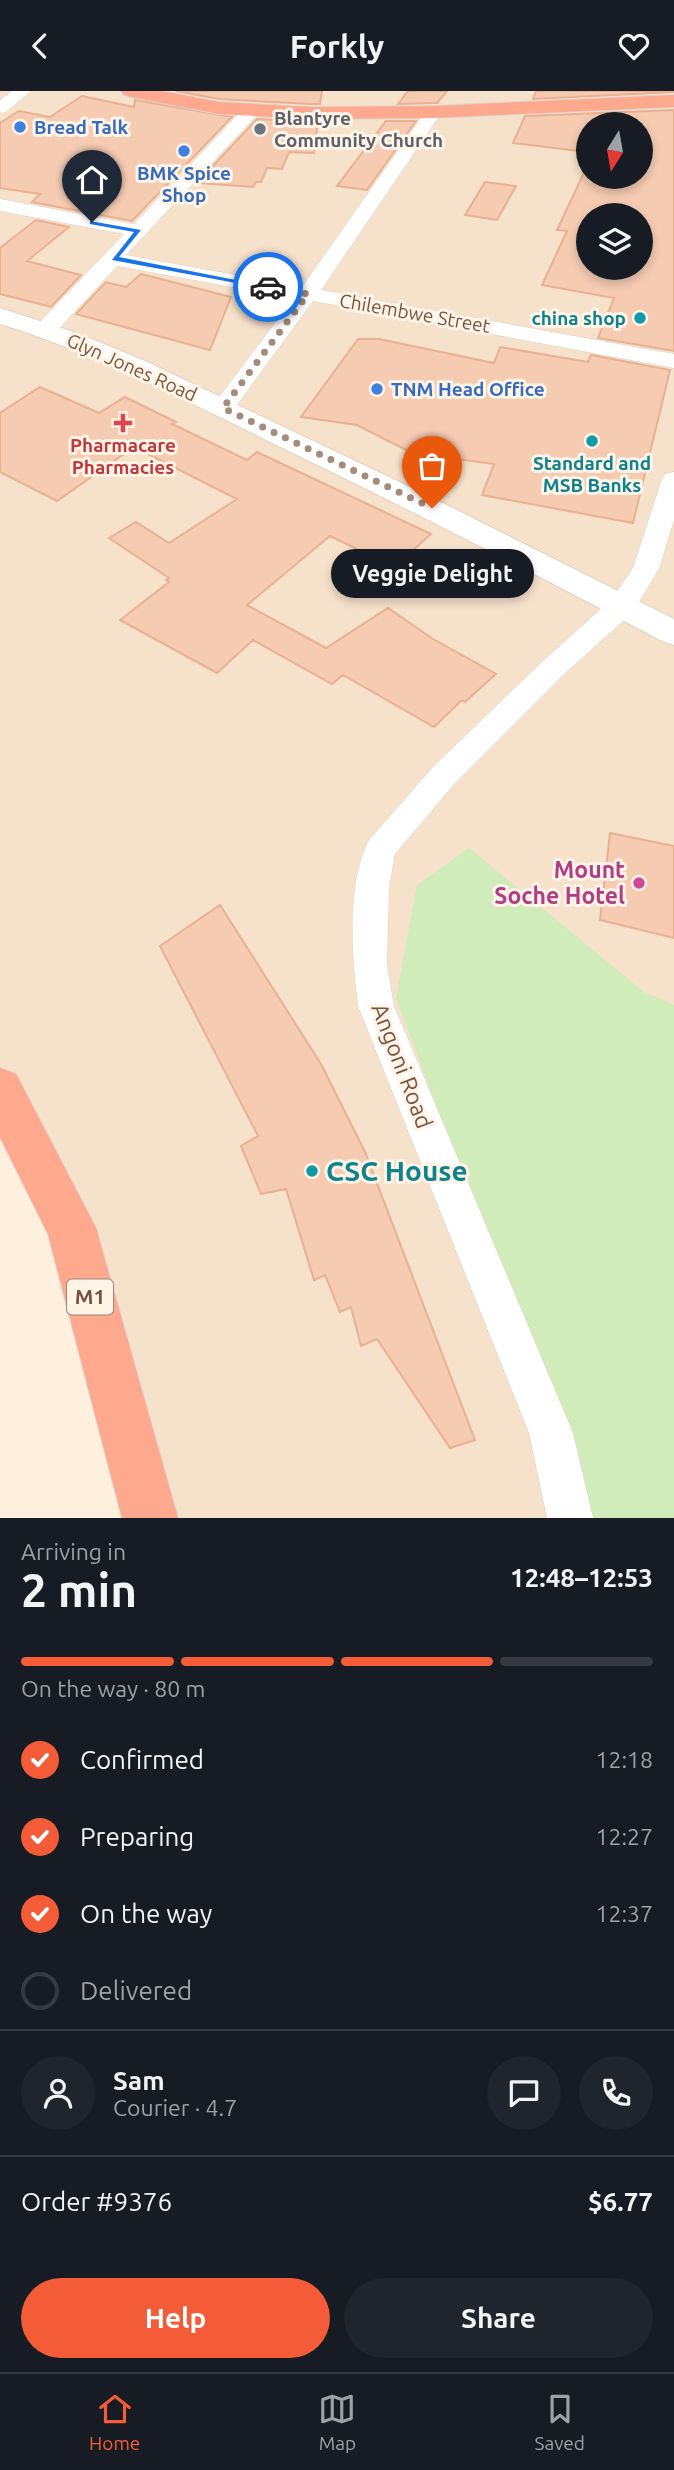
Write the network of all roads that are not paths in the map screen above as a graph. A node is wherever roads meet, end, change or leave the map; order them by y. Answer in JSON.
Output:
{"nodes":[{"id":1,"x":23,"y":91,"type":"edge"},
{"id":2,"x":131,"y":91,"type":"edge"},
{"id":3,"x":674,"y":101,"type":"edge"},
{"id":4,"x":0,"y":108,"type":"edge"},
{"id":5,"x":251,"y":111,"type":"junction"},
{"id":6,"x":434,"y":112,"type":"junction"},
{"id":7,"x":0,"y":205,"type":"edge"},
{"id":8,"x":139,"y":231,"type":"junction"},
{"id":9,"x":114,"y":259,"type":"junction"},
{"id":10,"x":308,"y":294,"type":"junction"},
{"id":11,"x":0,"y":316,"type":"edge"},
{"id":12,"x":46,"y":329,"type":"junction"},
{"id":13,"x":674,"y":361,"type":"edge"},
{"id":14,"x":223,"y":408,"type":"junction"},
{"id":15,"x":674,"y":479,"type":"edge"},
{"id":16,"x":622,"y":606,"type":"junction"},
{"id":17,"x":674,"y":633,"type":"edge"},
{"id":18,"x":0,"y":1089,"type":"edge"},
{"id":19,"x":150,"y":1518,"type":"edge"},
{"id":20,"x":570,"y":1518,"type":"edge"}],
"edges":[{"from":1,"to":4,"type":"street"},
{"from":2,"to":5,"type":"highway"},
{"from":3,"to":6,"type":"highway"},
{"from":5,"to":6,"type":"highway"},
{"from":5,"to":8,"type":"street"},
{"from":6,"to":10,"type":"street"},
{"from":7,"to":8,"type":"street"},
{"from":8,"to":9,"type":"street"},
{"from":9,"to":10,"type":"street","name":"Chilembwe Street"},
{"from":9,"to":12,"type":"street"},
{"from":10,"to":13,"type":"street","name":"Chilembwe Street"},
{"from":10,"to":14,"type":"street"},
{"from":11,"to":12,"type":"street","name":"Glyn Jones Road"},
{"from":12,"to":14,"type":"street","name":"Glyn Jones Road"},
{"from":14,"to":16,"type":"street","name":"Glyn Jones Road"},
{"from":15,"to":16,"type":"street","name":"Angoni Road"},
{"from":16,"to":17,"type":"street","name":"Glyn Jones Road"},
{"from":16,"to":20,"type":"street","name":"Angoni Road"},
{"from":18,"to":19,"type":"highway","number":"M1"}]}
